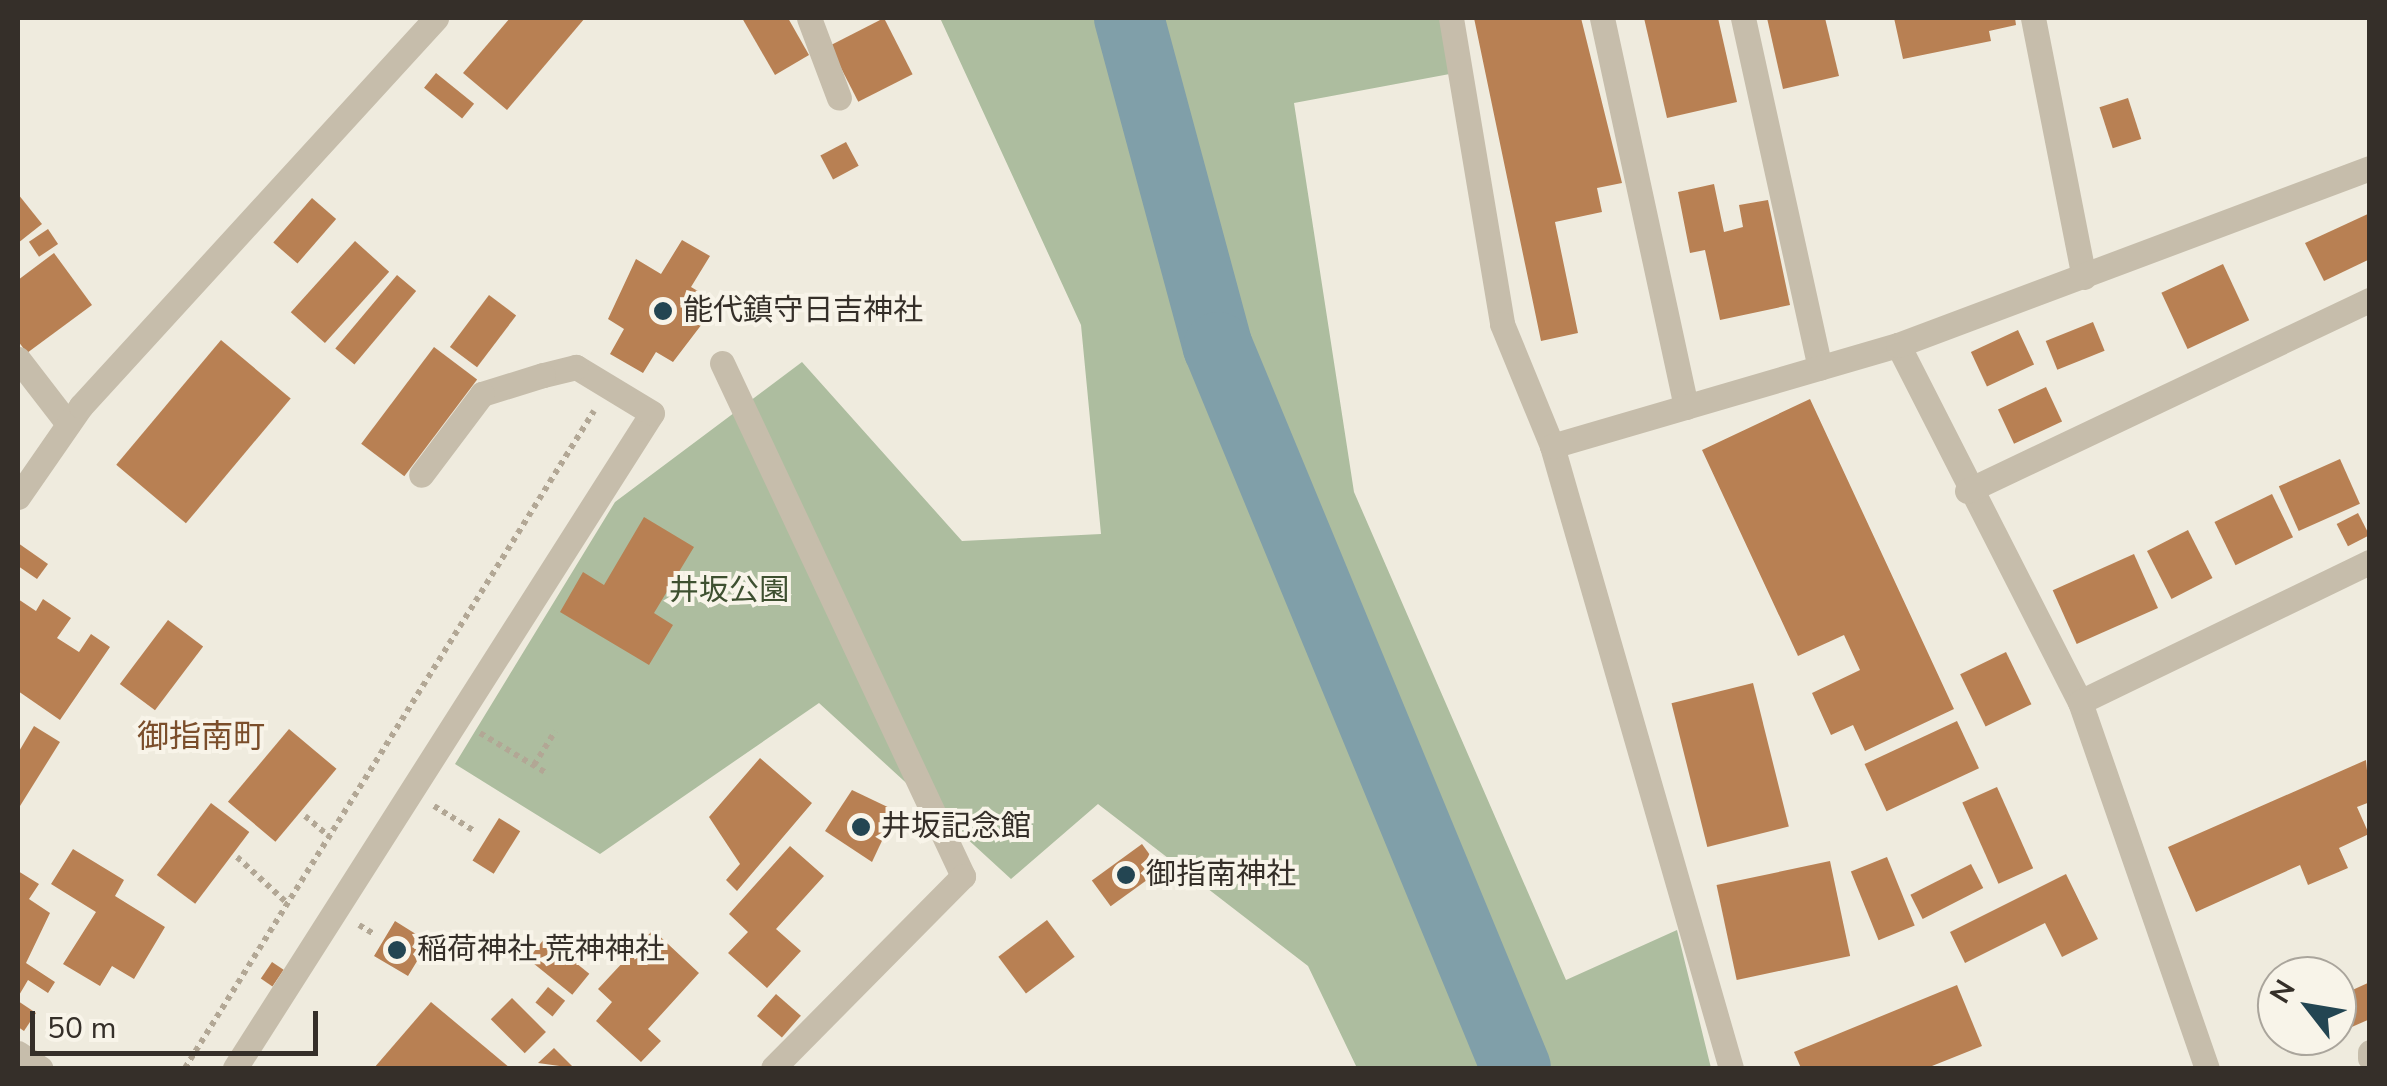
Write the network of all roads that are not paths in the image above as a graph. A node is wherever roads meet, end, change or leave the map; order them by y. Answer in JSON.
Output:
{"nodes":[{"id":1,"x":436,"y":18,"type":"edge"},
{"id":2,"x":809,"y":18,"type":"edge"},
{"id":3,"x":1451,"y":18,"type":"edge"},
{"id":4,"x":1602,"y":18,"type":"edge"},
{"id":5,"x":1743,"y":18,"type":"edge"},
{"id":6,"x":2033,"y":18,"type":"edge"},
{"id":7,"x":838,"y":98,"type":"dead end"},
{"id":8,"x":2370,"y":168,"type":"edge"},
{"id":9,"x":2084,"y":276,"type":"junction"},
{"id":10,"x":2370,"y":300,"type":"edge"},
{"id":11,"x":1898,"y":344,"type":"junction"},
{"id":12,"x":18,"y":359,"type":"edge"},
{"id":13,"x":722,"y":363,"type":"dead end"},
{"id":14,"x":1820,"y":368,"type":"junction"},
{"id":15,"x":1686,"y":408,"type":"junction"},
{"id":16,"x":68,"y":424,"type":"junction"},
{"id":17,"x":1552,"y":446,"type":"junction"},
{"id":18,"x":421,"y":475,"type":"dead end"},
{"id":19,"x":1968,"y":491,"type":"junction"},
{"id":20,"x":18,"y":497,"type":"edge"},
{"id":21,"x":2370,"y":562,"type":"edge"},
{"id":22,"x":2080,"y":702,"type":"junction"},
{"id":23,"x":18,"y":1052,"type":"edge"},
{"id":24,"x":40,"y":1068,"type":"edge"},
{"id":25,"x":235,"y":1068,"type":"edge"},
{"id":26,"x":773,"y":1068,"type":"edge"},
{"id":27,"x":1730,"y":1068,"type":"edge"},
{"id":28,"x":2207,"y":1068,"type":"edge"}],
"edges":[{"from":1,"to":16,"type":"street"},
{"from":2,"to":7,"type":"street"},
{"from":3,"to":17,"type":"street"},
{"from":4,"to":15,"type":"street"},
{"from":5,"to":14,"type":"street"},
{"from":6,"to":9,"type":"street"},
{"from":8,"to":9,"type":"street"},
{"from":9,"to":11,"type":"street"},
{"from":10,"to":19,"type":"street"},
{"from":11,"to":14,"type":"street"},
{"from":11,"to":19,"type":"street"},
{"from":12,"to":16,"type":"street"},
{"from":13,"to":26,"type":"street"},
{"from":14,"to":15,"type":"street"},
{"from":15,"to":17,"type":"street"},
{"from":16,"to":20,"type":"street"},
{"from":17,"to":27,"type":"street"},
{"from":18,"to":25,"type":"street"},
{"from":19,"to":22,"type":"street"},
{"from":21,"to":22,"type":"street"},
{"from":22,"to":28,"type":"street"},
{"from":23,"to":24,"type":"street"}]}
